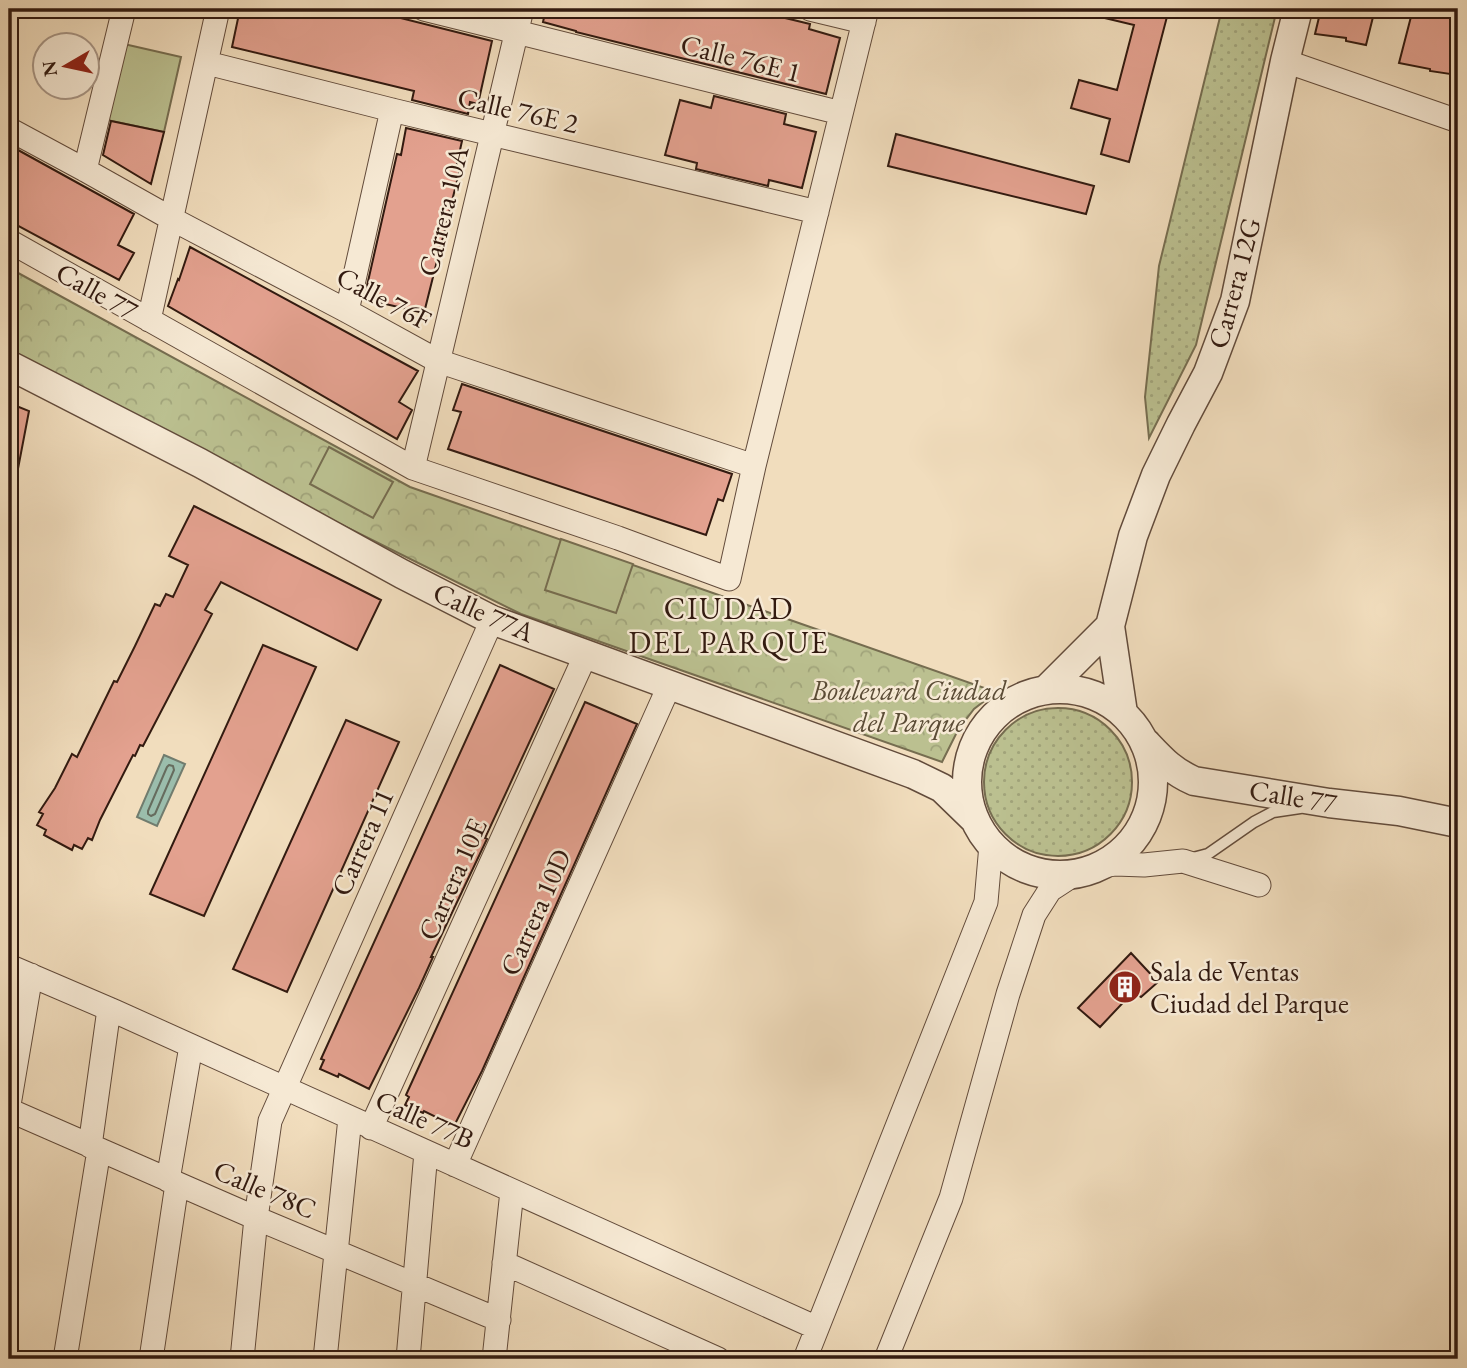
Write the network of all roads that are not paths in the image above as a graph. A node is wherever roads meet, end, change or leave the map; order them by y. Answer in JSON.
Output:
{"nodes":[{"id":1,"x":124,"y":9,"type":"edge"},
{"id":2,"x":218,"y":9,"type":"edge"},
{"id":3,"x":424,"y":9,"type":"edge"},
{"id":4,"x":522,"y":9,"type":"edge"},
{"id":5,"x":810,"y":9,"type":"edge"},
{"id":6,"x":1297,"y":9,"type":"edge"},
{"id":7,"x":866,"y":16,"type":"edge"},
{"id":8,"x":516,"y":33,"type":"junction"},
{"id":9,"x":1285,"y":61,"type":"junction"},
{"id":10,"x":206,"y":63,"type":"junction"},
{"id":11,"x":392,"y":110,"type":"junction"},
{"id":12,"x":841,"y":113,"type":"junction"},
{"id":13,"x":1458,"y":121,"type":"edge"},
{"id":14,"x":9,"y":129,"type":"edge"},
{"id":15,"x":492,"y":135,"type":"junction"},
{"id":16,"x":85,"y":170,"type":"junction"},
{"id":17,"x":817,"y":212,"type":"junction"},
{"id":18,"x":172,"y":219,"type":"junction"},
{"id":19,"x":9,"y":241,"type":"edge"},
{"id":20,"x":347,"y":311,"type":"junction"},
{"id":21,"x":149,"y":320,"type":"junction"},
{"id":22,"x":438,"y":361,"type":"junction"},
{"id":23,"x":9,"y":365,"type":"edge"},
{"id":24,"x":754,"y":466,"type":"junction"},
{"id":25,"x":413,"y":468,"type":"junction"},
{"id":26,"x":492,"y":620,"type":"junction"},
{"id":27,"x":1110,"y":626,"type":"junction"},
{"id":28,"x":586,"y":654,"type":"junction"},
{"id":29,"x":670,"y":684,"type":"junction"},
{"id":30,"x":1047,"y":689,"type":"junction"},
{"id":31,"x":1123,"y":713,"type":"junction"},
{"id":32,"x":1142,"y":738,"type":"junction"},
{"id":33,"x":1329,"y":803,"type":"junction"},
{"id":34,"x":975,"y":820,"type":"junction"},
{"id":35,"x":1458,"y":823,"type":"edge"},
{"id":36,"x":991,"y":845,"type":"junction"},
{"id":37,"x":1183,"y":861,"type":"junction"},
{"id":38,"x":1101,"y":866,"type":"junction"},
{"id":39,"x":1073,"y":875,"type":"junction"},
{"id":40,"x":1259,"y":885,"type":"dead end"},
{"id":41,"x":9,"y":966,"type":"edge"},
{"id":42,"x":31,"y":975,"type":"junction"},
{"id":43,"x":109,"y":1009,"type":"junction"},
{"id":44,"x":191,"y":1046,"type":"junction"},
{"id":45,"x":285,"y":1088,"type":"junction"},
{"id":46,"x":9,"y":1105,"type":"edge"},
{"id":47,"x":9,"y":1110,"type":"edge"},
{"id":48,"x":350,"y":1118,"type":"junction"},
{"id":49,"x":372,"y":1128,"type":"junction"},
{"id":50,"x":95,"y":1148,"type":"junction"},
{"id":51,"x":426,"y":1152,"type":"junction"},
{"id":52,"x":455,"y":1165,"type":"junction"},
{"id":53,"x":172,"y":1182,"type":"junction"},
{"id":54,"x":512,"y":1191,"type":"junction"},
{"id":55,"x":256,"y":1218,"type":"junction"},
{"id":56,"x":337,"y":1252,"type":"junction"},
{"id":57,"x":505,"y":1264,"type":"junction"},
{"id":58,"x":415,"y":1285,"type":"junction"},
{"id":59,"x":499,"y":1320,"type":"junction"},
{"id":60,"x":817,"y":1328,"type":"junction"},
{"id":61,"x":65,"y":1359,"type":"edge"},
{"id":62,"x":151,"y":1359,"type":"edge"},
{"id":63,"x":242,"y":1359,"type":"edge"},
{"id":64,"x":325,"y":1359,"type":"edge"},
{"id":65,"x":408,"y":1359,"type":"edge"},
{"id":66,"x":494,"y":1359,"type":"edge"},
{"id":67,"x":718,"y":1359,"type":"edge"},
{"id":68,"x":805,"y":1359,"type":"edge"},
{"id":69,"x":886,"y":1359,"type":"edge"}],
"edges":[{"from":1,"to":16,"type":"street"},
{"from":2,"to":10,"type":"street"},
{"from":3,"to":8,"type":"street","name":"Calle 76E 1"},
{"from":4,"to":8,"type":"street","name":"Carrera 10A"},
{"from":5,"to":7,"type":"street"},
{"from":6,"to":9,"type":"street","name":"Carrera 12G"},
{"from":7,"to":12,"type":"street"},
{"from":8,"to":12,"type":"street","name":"Calle 76E 1"},
{"from":8,"to":15,"type":"street","name":"Carrera 10A"},
{"from":9,"to":13,"type":"street"},
{"from":9,"to":27,"type":"street","name":"Carrera 12G"},
{"from":10,"to":11,"type":"street","name":"Calle 76E 2"},
{"from":10,"to":18,"type":"street"},
{"from":11,"to":15,"type":"street","name":"Calle 76E 2"},
{"from":11,"to":20,"type":"street"},
{"from":12,"to":17,"type":"street"},
{"from":14,"to":16,"type":"street","name":"Calle 76F"},
{"from":15,"to":17,"type":"street","name":"Calle 76E 2"},
{"from":15,"to":22,"type":"street","name":"Carrera 10A"},
{"from":16,"to":18,"type":"street","name":"Calle 76F"},
{"from":17,"to":24,"type":"street"},
{"from":18,"to":20,"type":"street","name":"Calle 76F"},
{"from":18,"to":21,"type":"street"},
{"from":19,"to":21,"type":"street","name":"Calle 77"},
{"from":20,"to":22,"type":"street","name":"Calle 76F"},
{"from":21,"to":25,"type":"street","name":"Calle 77"},
{"from":22,"to":24,"type":"street","name":"Calle 76F"},
{"from":22,"to":25,"type":"street","name":"Carrera 10A"},
{"from":23,"to":26,"type":"street","name":"Calle 77A"},
{"from":24,"to":25,"type":"street","name":"Calle 77"},
{"from":26,"to":28,"type":"street","name":"Calle 77A"},
{"from":26,"to":45,"type":"street","name":"Carrera 11"},
{"from":27,"to":30,"type":"street"},
{"from":27,"to":31,"type":"street","name":"Carrera 12G"},
{"from":28,"to":29,"type":"street","name":"Calle 77A"},
{"from":28,"to":49,"type":"street","name":"Carrera 10E"},
{"from":29,"to":34,"type":"street","name":"Calle 77A"},
{"from":29,"to":52,"type":"street","name":"Carrera 10D"},
{"from":30,"to":31,"type":"street"},
{"from":30,"to":34,"type":"street"},
{"from":31,"to":32,"type":"street"},
{"from":32,"to":33,"type":"street","name":"Calle 77"},
{"from":32,"to":38,"type":"street"},
{"from":33,"to":35,"type":"street","name":"Calle 77"},
{"from":33,"to":37,"type":"lane"},
{"from":34,"to":36,"type":"street"},
{"from":36,"to":39,"type":"street"},
{"from":36,"to":60,"type":"street"},
{"from":37,"to":38,"type":"street"},
{"from":37,"to":40,"type":"street"},
{"from":38,"to":39,"type":"street"},
{"from":39,"to":69,"type":"street"},
{"from":41,"to":42,"type":"street","name":"Calle 77B"},
{"from":42,"to":43,"type":"street","name":"Calle 77B"},
{"from":42,"to":46,"type":"street"},
{"from":43,"to":44,"type":"street","name":"Calle 77B"},
{"from":43,"to":50,"type":"street"},
{"from":44,"to":45,"type":"street","name":"Calle 77B"},
{"from":44,"to":53,"type":"street"},
{"from":45,"to":48,"type":"street","name":"Calle 77B"},
{"from":45,"to":55,"type":"street","name":"Carrera 11"},
{"from":47,"to":50,"type":"street","name":"Calle 78C"},
{"from":48,"to":49,"type":"street","name":"Calle 77B"},
{"from":48,"to":56,"type":"street"},
{"from":49,"to":51,"type":"street","name":"Calle 77B"},
{"from":50,"to":53,"type":"street","name":"Calle 78C"},
{"from":50,"to":61,"type":"street"},
{"from":51,"to":52,"type":"street","name":"Calle 77B"},
{"from":51,"to":58,"type":"street"},
{"from":52,"to":54,"type":"street","name":"Calle 77B"},
{"from":53,"to":55,"type":"street","name":"Calle 78C"},
{"from":53,"to":62,"type":"street"},
{"from":54,"to":57,"type":"street"},
{"from":54,"to":60,"type":"street","name":"Calle 77B"},
{"from":55,"to":56,"type":"street","name":"Calle 78C"},
{"from":55,"to":63,"type":"street","name":"Carrera 11"},
{"from":56,"to":58,"type":"street","name":"Calle 78C"},
{"from":56,"to":64,"type":"street"},
{"from":57,"to":59,"type":"street"},
{"from":57,"to":67,"type":"street"},
{"from":58,"to":59,"type":"street","name":"Calle 78C"},
{"from":58,"to":65,"type":"street"},
{"from":59,"to":66,"type":"street"},
{"from":60,"to":68,"type":"street"}]}
